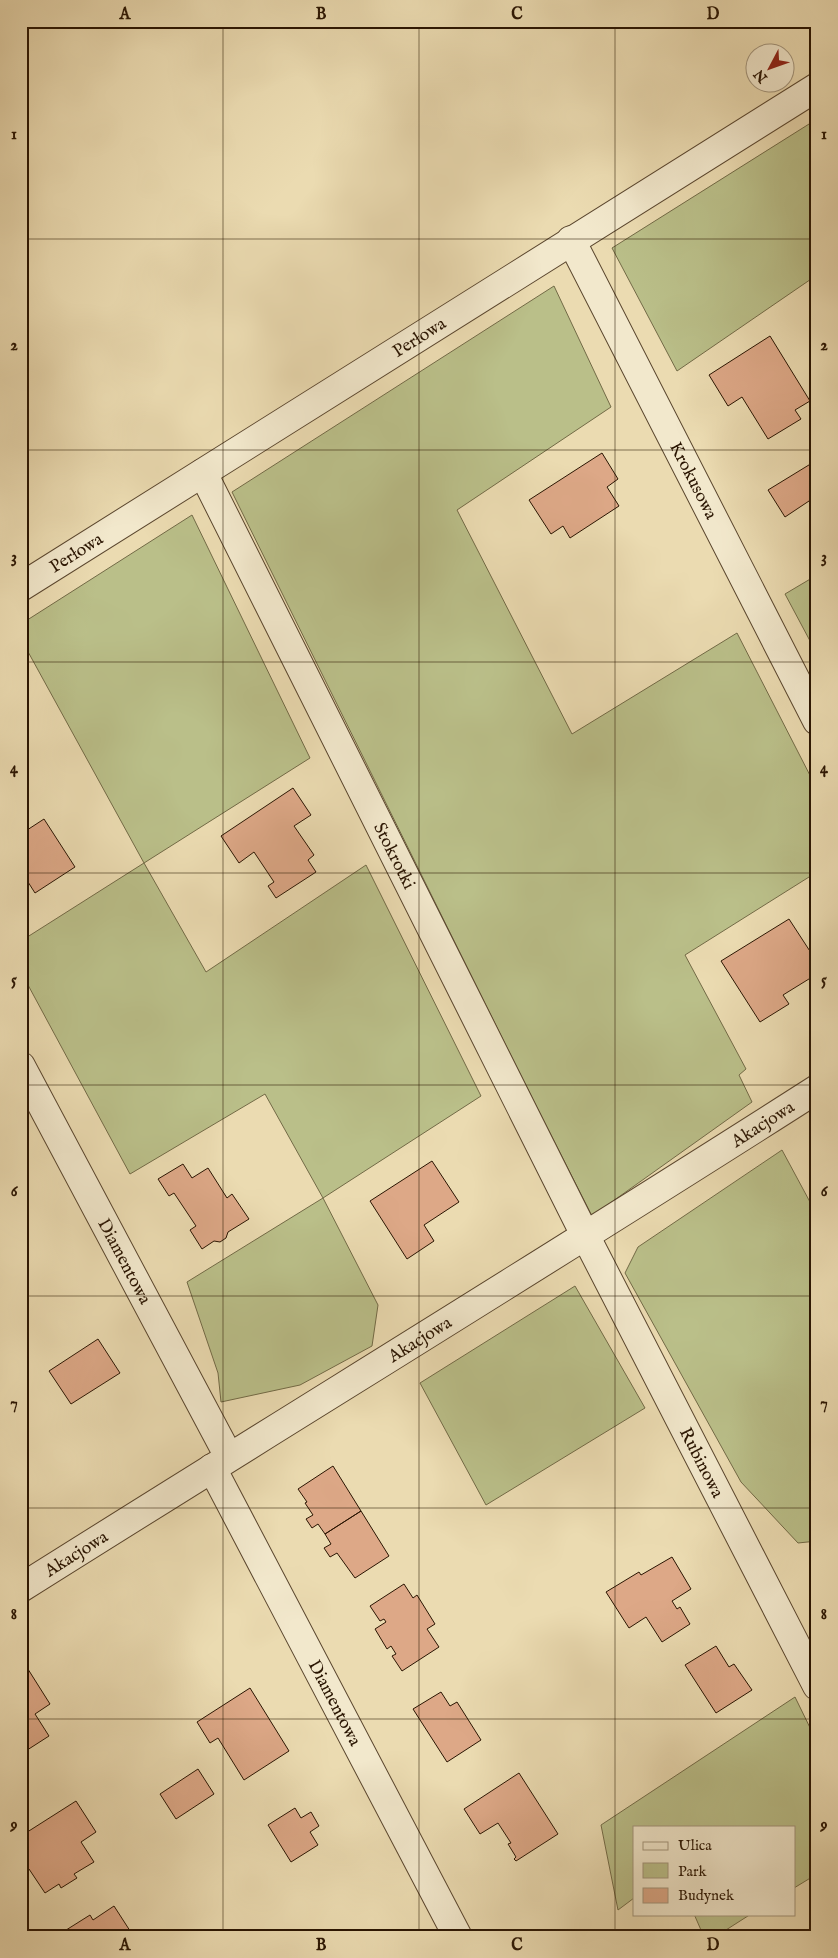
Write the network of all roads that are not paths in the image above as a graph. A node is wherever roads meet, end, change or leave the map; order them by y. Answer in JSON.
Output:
{"nodes":[{"id":1,"x":817,"y":87,"type":"edge"},
{"id":2,"x":571,"y":240,"type":"junction"},
{"id":3,"x":203,"y":473,"type":"junction"},
{"id":4,"x":21,"y":587,"type":"edge"},
{"id":5,"x":817,"y":721,"type":"edge"},
{"id":6,"x":21,"y":1066,"type":"edge"},
{"id":7,"x":817,"y":1089,"type":"edge"},
{"id":8,"x":586,"y":1237,"type":"junction"},
{"id":9,"x":220,"y":1463,"type":"junction"},
{"id":10,"x":21,"y":1588,"type":"edge"},
{"id":11,"x":817,"y":1686,"type":"edge"},
{"id":12,"x":458,"y":1937,"type":"edge"}],
"edges":[{"from":1,"to":2,"type":"street","name":"Perłowa"},
{"from":2,"to":3,"type":"street","name":"Perłowa"},
{"from":2,"to":5,"type":"street","name":"Krokusowa"},
{"from":3,"to":4,"type":"street","name":"Perłowa"},
{"from":3,"to":8,"type":"street","name":"Stokrotki"},
{"from":6,"to":9,"type":"street","name":"Diamentowa"},
{"from":7,"to":8,"type":"street","name":"Akacjowa"},
{"from":8,"to":9,"type":"street","name":"Akacjowa"},
{"from":8,"to":11,"type":"street","name":"Rubinowa"},
{"from":9,"to":10,"type":"street","name":"Akacjowa"},
{"from":9,"to":12,"type":"street","name":"Diamentowa"}]}
